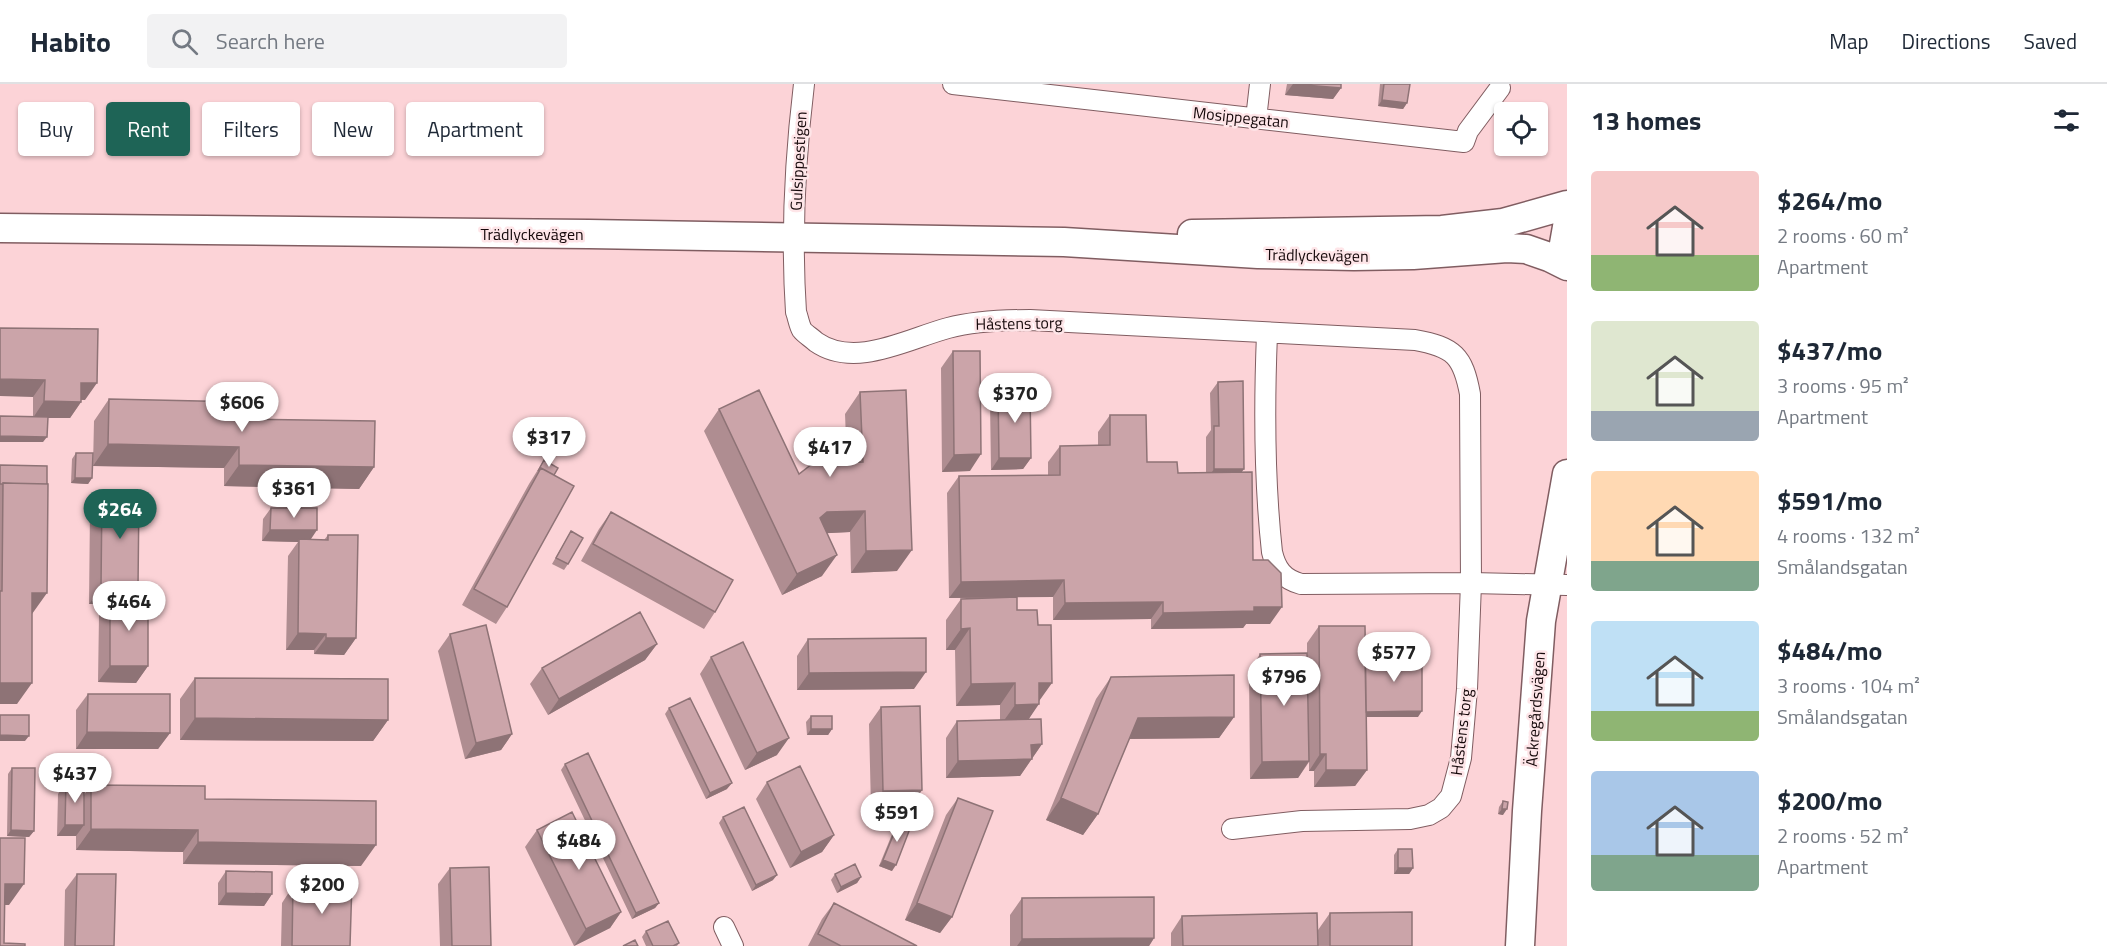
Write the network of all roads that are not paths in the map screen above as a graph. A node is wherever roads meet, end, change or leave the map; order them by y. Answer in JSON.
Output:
{"nodes":[{"id":1,"x":804,"y":84,"type":"edge"},
{"id":2,"x":953,"y":84,"type":"edge"},
{"id":3,"x":1260,"y":84,"type":"edge"},
{"id":4,"x":1500,"y":88,"type":"dead end"},
{"id":5,"x":1032,"y":89,"type":"edge"},
{"id":6,"x":1256,"y":119,"type":"junction"},
{"id":7,"x":1567,"y":205,"type":"edge"},
{"id":8,"x":1567,"y":227,"type":"edge"},
{"id":9,"x":0,"y":228,"type":"edge"},
{"id":10,"x":795,"y":238,"type":"junction"},
{"id":11,"x":1064,"y":242,"type":"junction"},
{"id":12,"x":1567,"y":264,"type":"edge"},
{"id":13,"x":1267,"y":334,"type":"junction"},
{"id":14,"x":1567,"y":474,"type":"edge"},
{"id":15,"x":1472,"y":583,"type":"junction"},
{"id":16,"x":1557,"y":585,"type":"edge"},
{"id":17,"x":1232,"y":829,"type":"dead end"},
{"id":18,"x":724,"y":927,"type":"dead end"},
{"id":19,"x":733,"y":946,"type":"edge"},
{"id":20,"x":1520,"y":946,"type":"edge"}],
"edges":[{"from":1,"to":10,"type":"street","name":"Gulsippestigen"},
{"from":2,"to":5,"type":"street","name":"Mosippegatan"},
{"from":3,"to":6,"type":"street"},
{"from":4,"to":6,"type":"street","name":"Mosippegatan"},
{"from":5,"to":6,"type":"street","name":"Mosippegatan"},
{"from":7,"to":11,"type":"street","name":"Trädlyckevägen"},
{"from":8,"to":12,"type":"street"},
{"from":9,"to":10,"type":"street","name":"Trädlyckevägen"},
{"from":10,"to":11,"type":"street","name":"Trädlyckevägen"},
{"from":10,"to":13,"type":"street","name":"Håstens torg"},
{"from":11,"to":12,"type":"street","name":"Trädlyckevägen"},
{"from":13,"to":15,"type":"street","name":"Håstens torg"},
{"from":13,"to":15,"type":"street"},
{"from":14,"to":16,"type":"street","name":"Äckregårdsvägen"},
{"from":15,"to":16,"type":"street"},
{"from":15,"to":17,"type":"street","name":"Håstens torg"},
{"from":16,"to":20,"type":"street","name":"Äckregårdsvägen"},
{"from":18,"to":19,"type":"street"}]}
